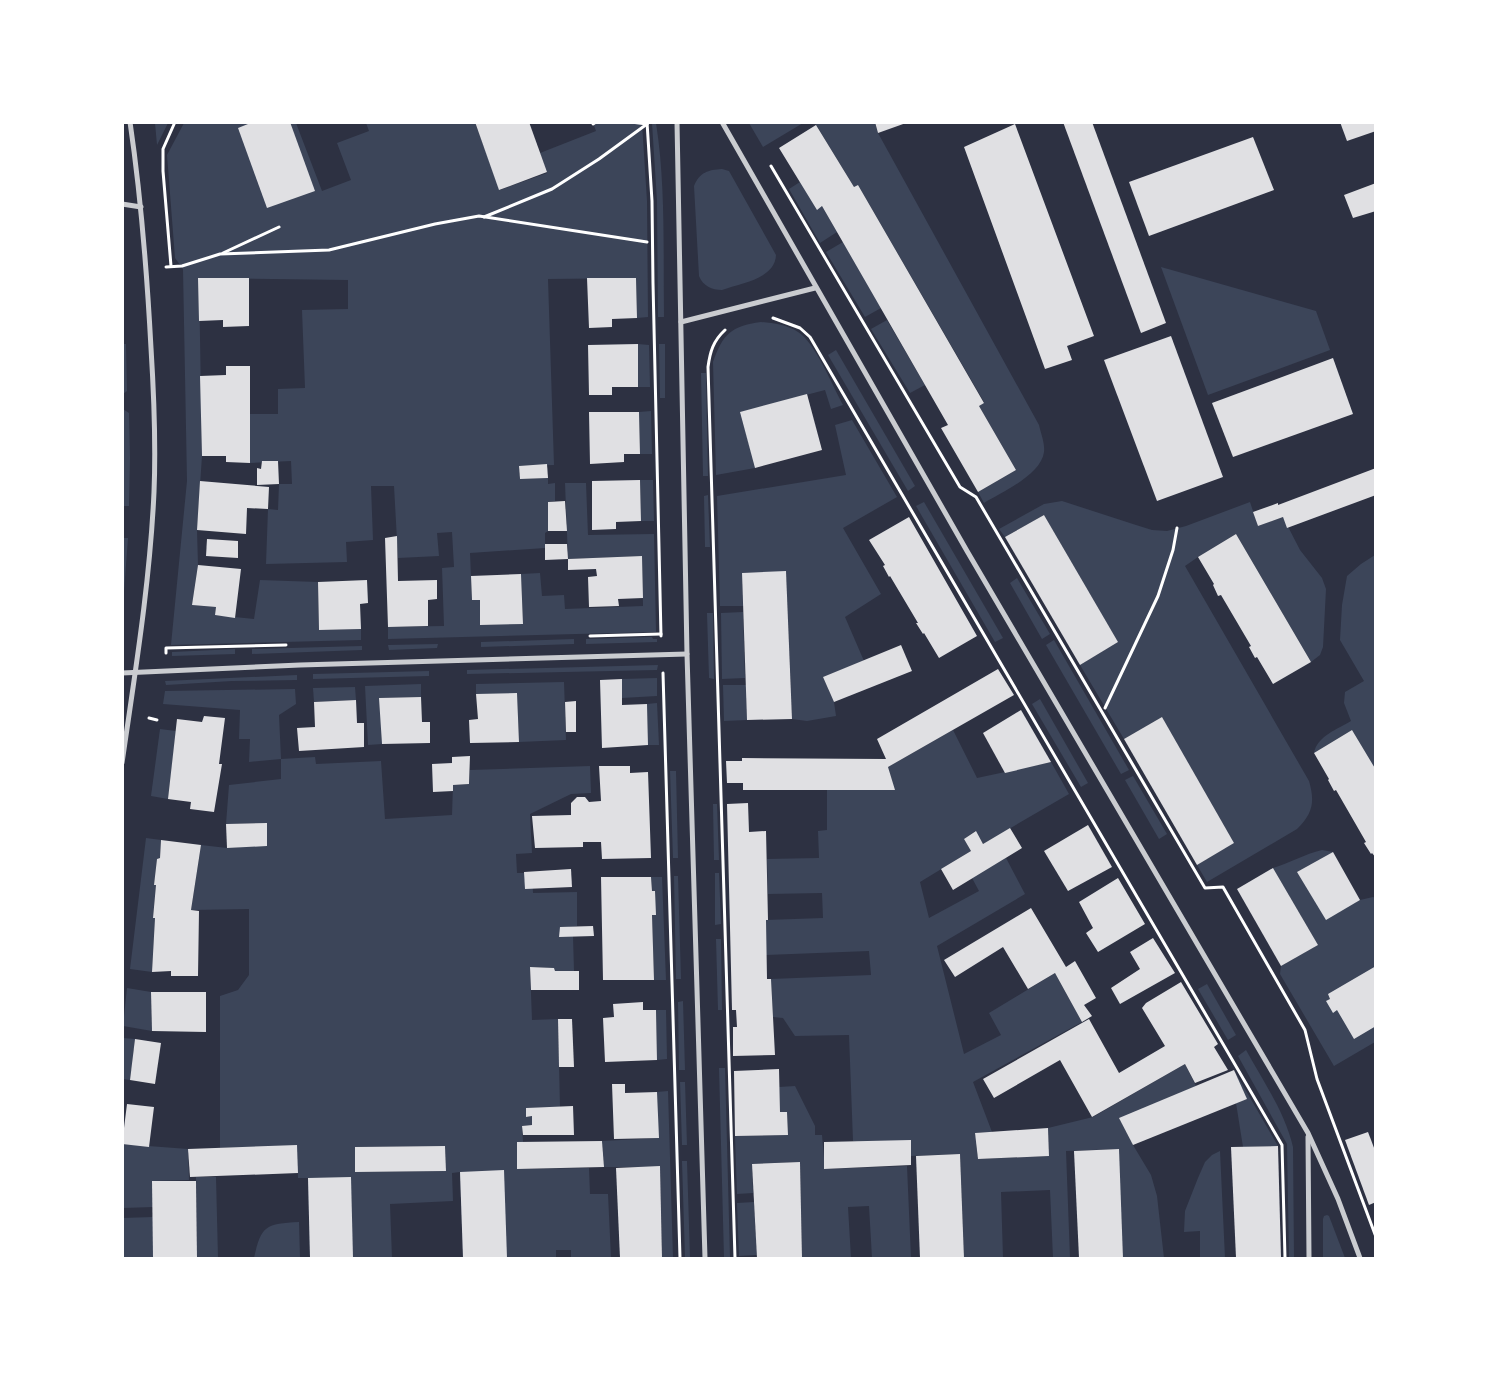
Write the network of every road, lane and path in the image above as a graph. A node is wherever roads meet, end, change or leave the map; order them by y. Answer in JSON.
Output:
{"nodes":[{"id":1,"x":130,"y":122,"type":"edge"},
{"id":2,"x":176,"y":122,"type":"edge"},
{"id":3,"x":631,"y":122,"type":"edge"},
{"id":4,"x":677,"y":122,"type":"edge"},
{"id":5,"x":722,"y":122,"type":"edge"},
{"id":6,"x":647,"y":123,"type":"edge"},
{"id":7,"x":769,"y":162,"type":"dead end"},
{"id":8,"x":122,"y":204,"type":"edge"},
{"id":9,"x":141,"y":207,"type":"junction"},
{"id":10,"x":483,"y":217,"type":"junction"},
{"id":11,"x":279,"y":228,"type":"dead end"},
{"id":12,"x":647,"y":242,"type":"dead end"},
{"id":13,"x":220,"y":254,"type":"junction"},
{"id":14,"x":171,"y":266,"type":"junction"},
{"id":15,"x":166,"y":267,"type":"dead end"},
{"id":16,"x":815,"y":288,"type":"junction"},
{"id":17,"x":766,"y":318,"type":"dead end"},
{"id":18,"x":681,"y":322,"type":"junction"},
{"id":19,"x":730,"y":327,"type":"dead end"},
{"id":20,"x":1177,"y":528,"type":"dead end"},
{"id":21,"x":662,"y":634,"type":"dead end"},
{"id":22,"x":687,"y":654,"type":"junction"},
{"id":23,"x":135,"y":672,"type":"junction"},
{"id":24,"x":122,"y":673,"type":"edge"},
{"id":25,"x":663,"y":674,"type":"dead end"},
{"id":26,"x":1105,"y":708,"type":"dead end"},
{"id":27,"x":149,"y":718,"type":"dead end"},
{"id":28,"x":157,"y":720,"type":"dead end"},
{"id":29,"x":122,"y":762,"type":"edge"},
{"id":30,"x":1308,"y":1133,"type":"junction"},
{"id":31,"x":1376,"y":1238,"type":"edge"},
{"id":32,"x":680,"y":1258,"type":"edge"},
{"id":33,"x":705,"y":1258,"type":"edge"},
{"id":34,"x":735,"y":1258,"type":"edge"},
{"id":35,"x":1285,"y":1258,"type":"edge"},
{"id":36,"x":1309,"y":1258,"type":"edge"},
{"id":37,"x":1360,"y":1258,"type":"edge"}],
"edges":[{"from":1,"to":9,"type":"street"},
{"from":2,"to":14,"type":"path"},
{"from":3,"to":6,"type":"path"},
{"from":4,"to":18,"type":"street"},
{"from":5,"to":16,"type":"street"},
{"from":6,"to":10,"type":"path"},
{"from":6,"to":21,"type":"path"},
{"from":7,"to":31,"type":"path"},
{"from":8,"to":9,"type":"street"},
{"from":9,"to":23,"type":"street"},
{"from":10,"to":12,"type":"path"},
{"from":10,"to":13,"type":"path"},
{"from":11,"to":13,"type":"path"},
{"from":13,"to":14,"type":"path"},
{"from":14,"to":15,"type":"path"},
{"from":16,"to":18,"type":"street"},
{"from":16,"to":30,"type":"street"},
{"from":17,"to":35,"type":"path"},
{"from":18,"to":22,"type":"street"},
{"from":19,"to":34,"type":"path"},
{"from":20,"to":26,"type":"path"},
{"from":22,"to":23,"type":"street"},
{"from":22,"to":33,"type":"street"},
{"from":23,"to":24,"type":"street"},
{"from":23,"to":29,"type":"street"},
{"from":25,"to":32,"type":"path"},
{"from":27,"to":28,"type":"path"},
{"from":30,"to":36,"type":"street"},
{"from":30,"to":37,"type":"street"}]}
